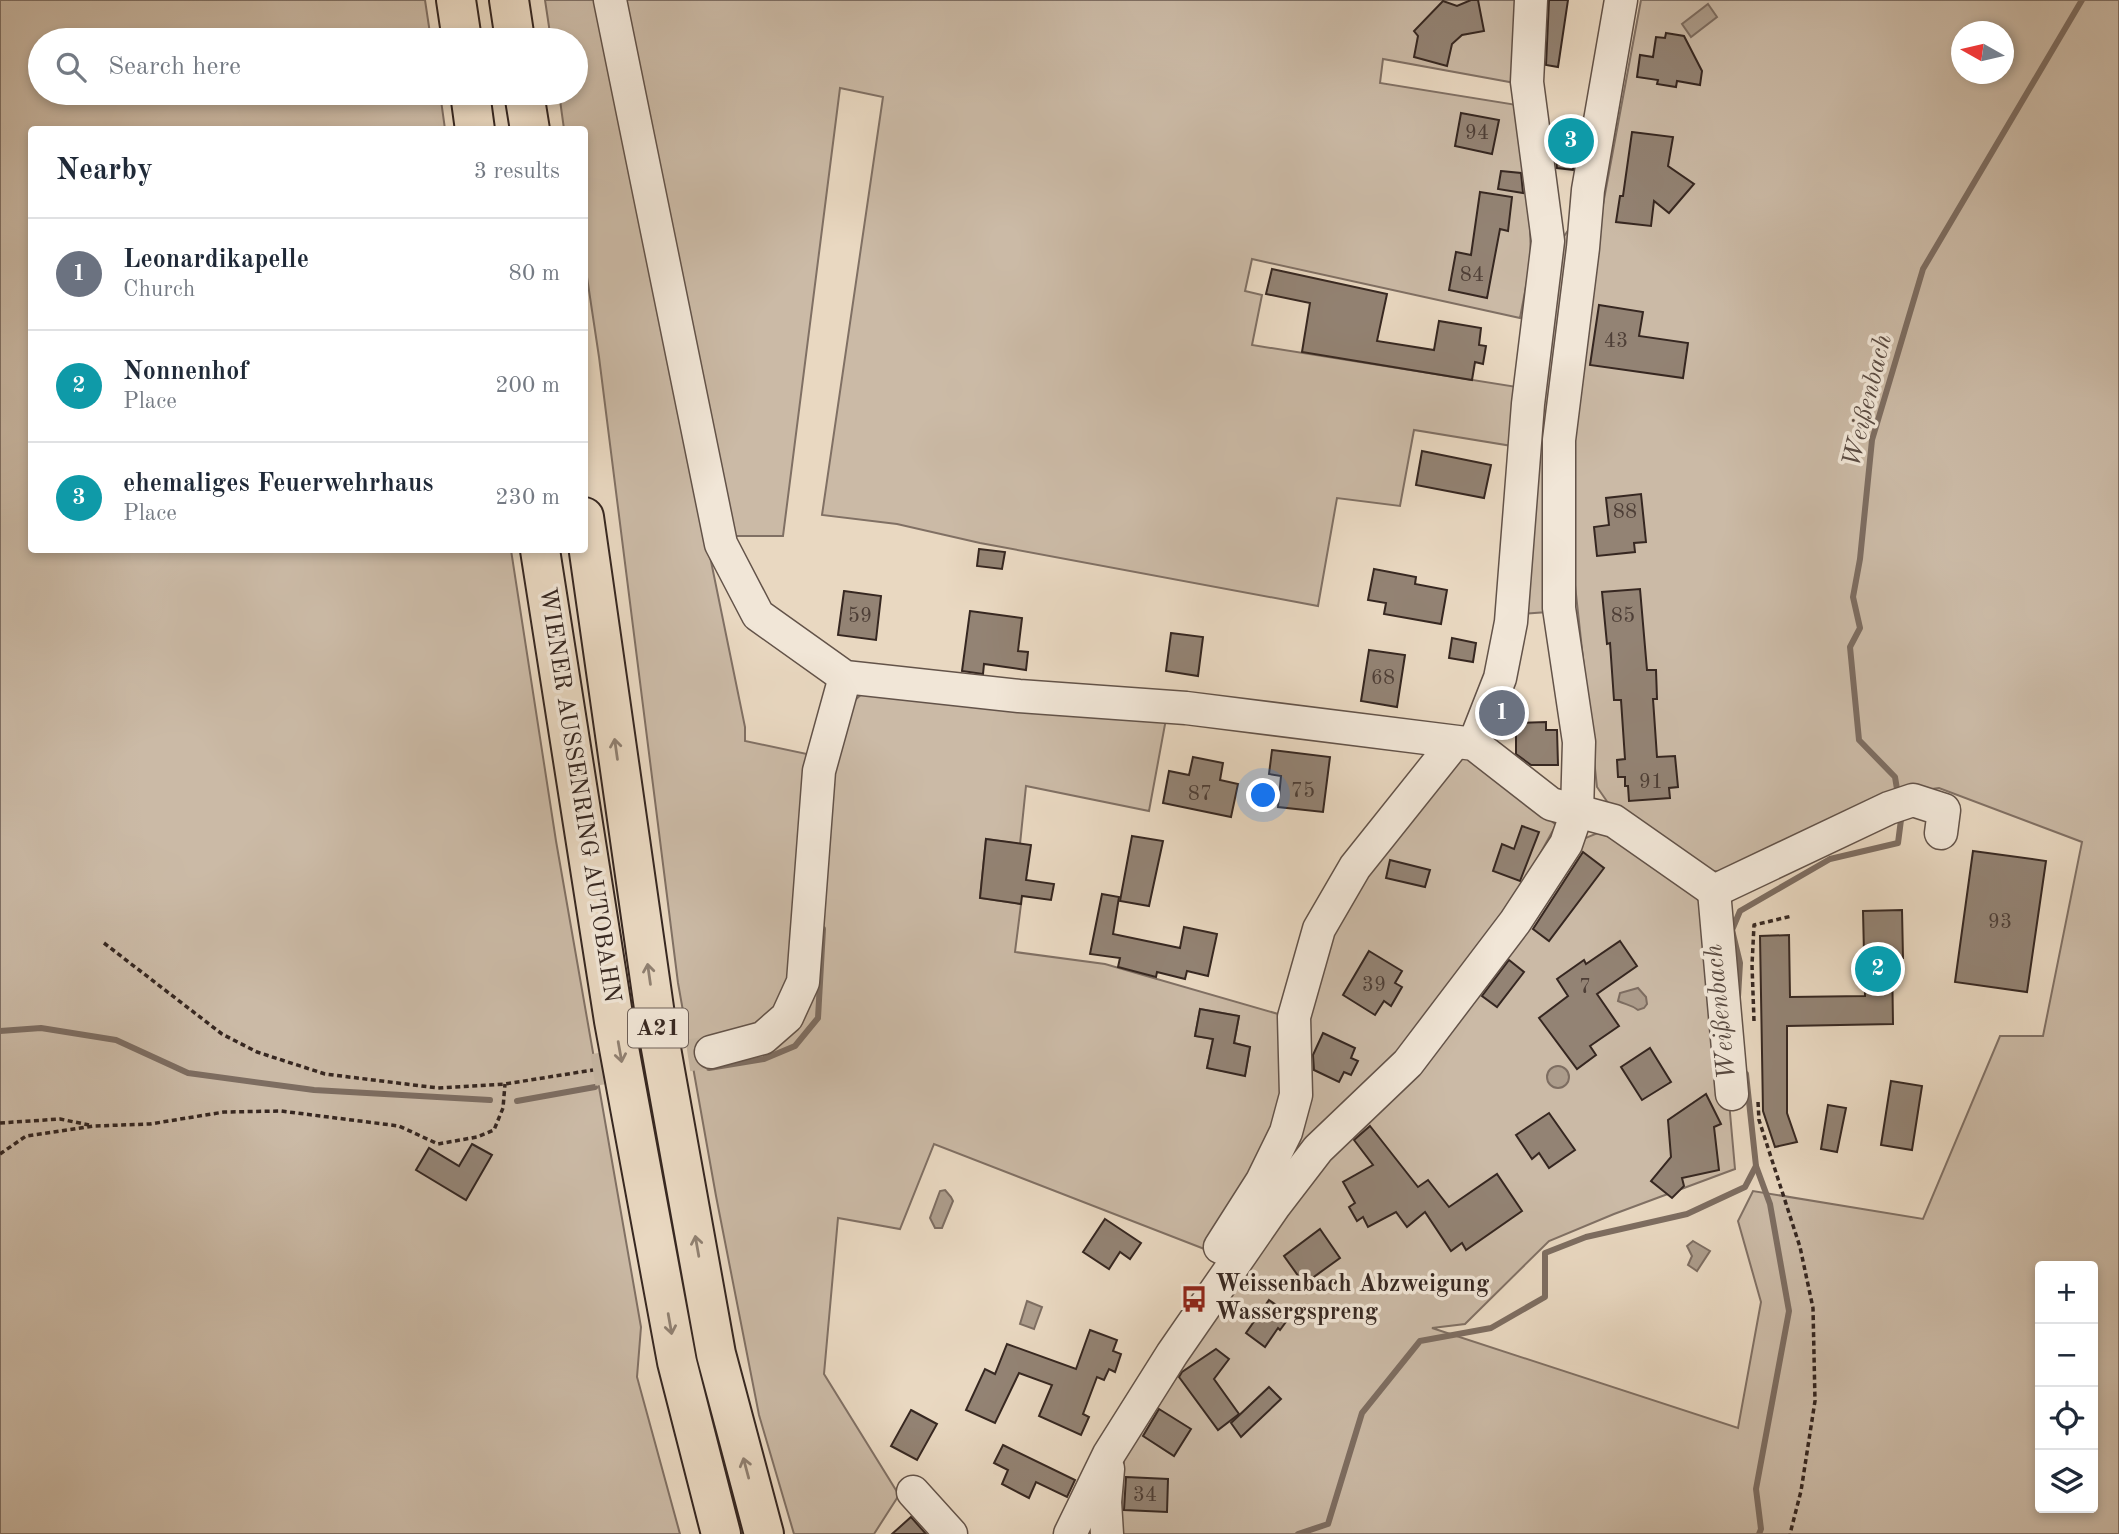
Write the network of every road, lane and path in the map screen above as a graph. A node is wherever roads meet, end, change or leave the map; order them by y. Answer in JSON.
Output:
{"nodes":[{"id":1,"x":456,"y":0,"type":"edge"},
{"id":2,"x":509,"y":0,"type":"edge"},
{"id":3,"x":610,"y":0,"type":"edge"},
{"id":4,"x":1531,"y":0,"type":"edge"},
{"id":5,"x":1621,"y":0,"type":"edge"},
{"id":6,"x":460,"y":28,"type":"edge"},
{"id":7,"x":513,"y":28,"type":"edge"},
{"id":8,"x":472,"y":105,"type":"edge"},
{"id":9,"x":526,"y":105,"type":"edge"},
{"id":10,"x":474,"y":126,"type":"edge"},
{"id":11,"x":529,"y":126,"type":"edge"},
{"id":12,"x":1588,"y":190,"type":"junction"},
{"id":13,"x":1548,"y":241,"type":"junction"},
{"id":14,"x":588,"y":545,"type":"edge"},
{"id":15,"x":540,"y":553,"type":"edge"},
{"id":16,"x":845,"y":677,"type":"junction"},
{"id":17,"x":1464,"y":743,"type":"junction"},
{"id":18,"x":1577,"y":812,"type":"junction"},
{"id":19,"x":1941,"y":833,"type":"dead end"},
{"id":20,"x":1714,"y":891,"type":"junction"},
{"id":21,"x":1792,"y":916,"type":"dead end"},
{"id":22,"x":104,"y":943,"type":"dead end"},
{"id":23,"x":1754,"y":1029,"type":"dead end"},
{"id":24,"x":710,"y":1052,"type":"tunnel mouth"},
{"id":25,"x":593,"y":1070,"type":"tunnel mouth"},
{"id":26,"x":505,"y":1084,"type":"junction"},
{"id":27,"x":1745,"y":1094,"type":"joint"},
{"id":28,"x":0,"y":1123,"type":"edge"},
{"id":29,"x":94,"y":1126,"type":"junction"},
{"id":30,"x":0,"y":1154,"type":"edge"},
{"id":31,"x":1220,"y":1247,"type":"dead end"},
{"id":32,"x":1109,"y":1454,"type":"junction"},
{"id":33,"x":914,"y":1492,"type":"dead end"},
{"id":34,"x":721,"y":1534,"type":"edge"},
{"id":35,"x":764,"y":1534,"type":"edge"},
{"id":36,"x":951,"y":1534,"type":"edge"},
{"id":37,"x":1070,"y":1534,"type":"edge"},
{"id":38,"x":1107,"y":1534,"type":"edge"},
{"id":39,"x":1790,"y":1534,"type":"edge"}],
"edges":[{"from":1,"to":6,"type":"highway"},
{"from":2,"to":7,"type":"highway"},
{"from":3,"to":16,"type":"street"},
{"from":4,"to":13,"type":"street"},
{"from":5,"to":12,"type":"street"},
{"from":8,"to":10,"type":"highway"},
{"from":9,"to":11,"type":"highway"},
{"from":12,"to":13,"type":"street"},
{"from":12,"to":18,"type":"street"},
{"from":13,"to":17,"type":"street"},
{"from":35,"to":14,"type":"highway","name":"WIENER AUSSENRING AUTOBAHN","number":"A21","one_way":true},
{"from":15,"to":34,"type":"highway","name":"WIENER AUSSENRING AUTOBAHN","number":"A21","one_way":true},
{"from":16,"to":17,"type":"street"},
{"from":16,"to":24,"type":"street"},
{"from":17,"to":18,"type":"street"},
{"from":17,"to":31,"type":"street"},
{"from":18,"to":20,"type":"street"},
{"from":18,"to":32,"type":"street"},
{"from":19,"to":20,"type":"street"},
{"from":20,"to":27,"type":"street"},
{"from":21,"to":23,"type":"path"},
{"from":22,"to":26,"type":"path"},
{"from":25,"to":26,"type":"path"},
{"from":26,"to":29,"type":"path"},
{"from":27,"to":39,"type":"path"},
{"from":28,"to":29,"type":"path"},
{"from":29,"to":30,"type":"path"},
{"from":32,"to":37,"type":"street"},
{"from":32,"to":38,"type":"street"},
{"from":33,"to":36,"type":"street"}]}
